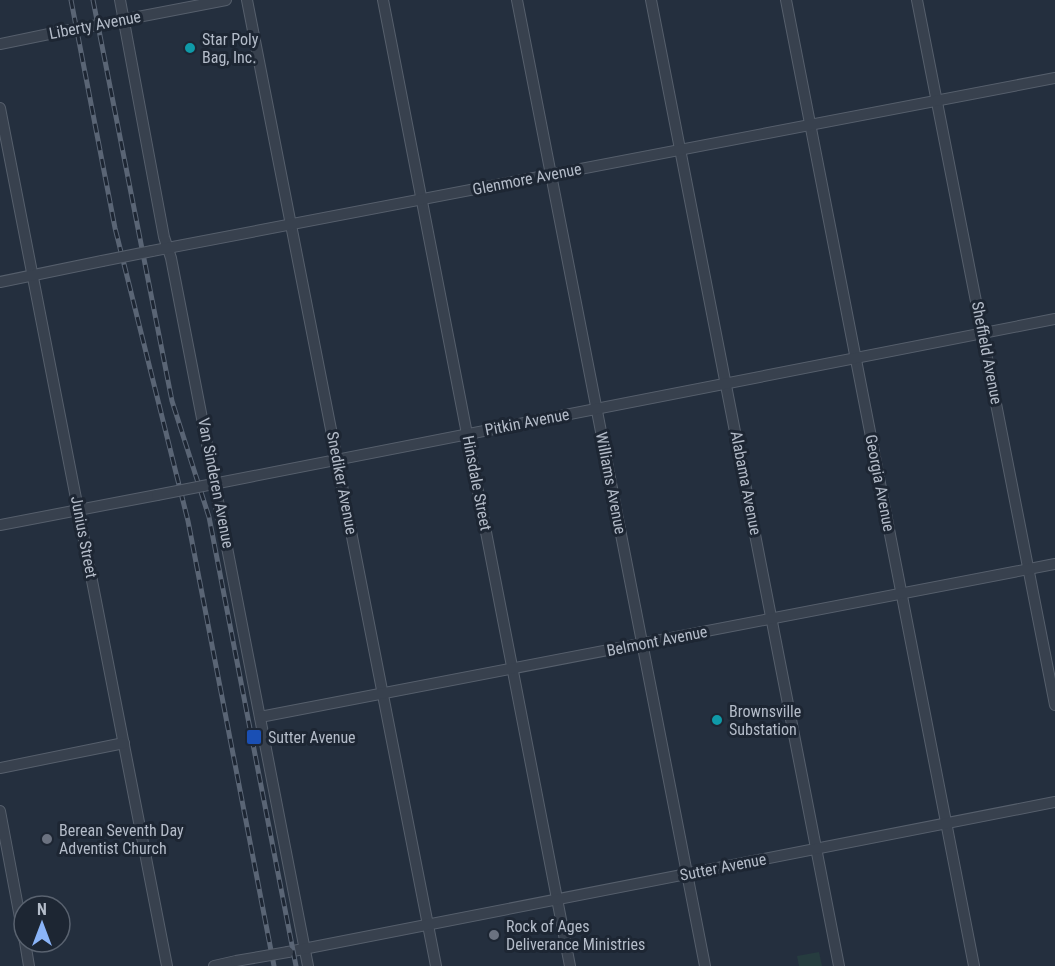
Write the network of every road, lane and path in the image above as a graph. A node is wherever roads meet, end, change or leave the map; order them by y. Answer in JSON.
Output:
{"nodes":[{"id":1,"x":120,"y":0,"type":"edge"},
{"id":2,"x":226,"y":0,"type":"edge"},
{"id":3,"x":247,"y":0,"type":"edge"},
{"id":4,"x":383,"y":0,"type":"edge"},
{"id":5,"x":517,"y":0,"type":"edge"},
{"id":6,"x":651,"y":0,"type":"edge"},
{"id":7,"x":786,"y":0,"type":"edge"},
{"id":8,"x":917,"y":0,"type":"edge"},
{"id":9,"x":124,"y":20,"type":"junction"},
{"id":10,"x":0,"y":44,"type":"edge"},
{"id":11,"x":1055,"y":78,"type":"edge"},
{"id":12,"x":937,"y":99,"type":"junction"},
{"id":13,"x":0,"y":108,"type":"edge"},
{"id":14,"x":810,"y":123,"type":"junction"},
{"id":15,"x":680,"y":149,"type":"junction"},
{"id":16,"x":551,"y":174,"type":"junction"},
{"id":17,"x":422,"y":200,"type":"junction"},
{"id":18,"x":292,"y":225,"type":"junction"},
{"id":19,"x":168,"y":248,"type":"junction"},
{"id":20,"x":33,"y":275,"type":"junction"},
{"id":21,"x":0,"y":282,"type":"edge"},
{"id":22,"x":1055,"y":319,"type":"edge"},
{"id":23,"x":983,"y":333,"type":"junction"},
{"id":24,"x":856,"y":358,"type":"junction"},
{"id":25,"x":726,"y":383,"type":"junction"},
{"id":26,"x":597,"y":408,"type":"junction"},
{"id":27,"x":467,"y":433,"type":"junction"},
{"id":28,"x":337,"y":459,"type":"junction"},
{"id":29,"x":216,"y":483,"type":"junction"},
{"id":30,"x":79,"y":509,"type":"junction"},
{"id":31,"x":0,"y":525,"type":"edge"},
{"id":32,"x":1055,"y":564,"type":"edge"},
{"id":33,"x":1029,"y":570,"type":"junction"},
{"id":34,"x":901,"y":594,"type":"junction"},
{"id":35,"x":772,"y":619,"type":"junction"},
{"id":36,"x":642,"y":644,"type":"junction"},
{"id":37,"x":513,"y":668,"type":"junction"},
{"id":38,"x":383,"y":693,"type":"junction"},
{"id":39,"x":1055,"y":705,"type":"edge"},
{"id":40,"x":260,"y":717,"type":"junction"},
{"id":41,"x":124,"y":743,"type":"junction"},
{"id":42,"x":0,"y":768,"type":"edge"},
{"id":43,"x":1055,"y":802,"type":"edge"},
{"id":44,"x":0,"y":811,"type":"edge"},
{"id":45,"x":946,"y":824,"type":"junction"},
{"id":46,"x":817,"y":848,"type":"junction"},
{"id":47,"x":687,"y":874,"type":"junction"},
{"id":48,"x":15,"y":894,"type":"edge"},
{"id":49,"x":558,"y":899,"type":"junction"},
{"id":50,"x":428,"y":924,"type":"junction"},
{"id":51,"x":305,"y":949,"type":"junction"},
{"id":52,"x":167,"y":966,"type":"edge"},
{"id":53,"x":214,"y":966,"type":"edge"},
{"id":54,"x":308,"y":966,"type":"edge"},
{"id":55,"x":436,"y":966,"type":"edge"},
{"id":56,"x":570,"y":966,"type":"edge"},
{"id":57,"x":705,"y":966,"type":"edge"},
{"id":58,"x":839,"y":966,"type":"edge"},
{"id":59,"x":974,"y":966,"type":"edge"}],
"edges":[{"from":1,"to":9,"type":"street","name":"Van Sinderen Avenue"},
{"from":2,"to":9,"type":"street","name":"Liberty Avenue"},
{"from":3,"to":18,"type":"street","name":"Snediker Avenue"},
{"from":4,"to":17,"type":"street","name":"Hinsdale Street"},
{"from":5,"to":16,"type":"street","name":"Williams Avenue"},
{"from":6,"to":15,"type":"street","name":"Alabama Avenue"},
{"from":7,"to":14,"type":"street","name":"Georgia Avenue"},
{"from":8,"to":12,"type":"street","name":"Sheffield Avenue"},
{"from":9,"to":10,"type":"street","name":"Liberty Avenue","bridge":true},
{"from":9,"to":19,"type":"street","name":"Van Sinderen Avenue"},
{"from":11,"to":12,"type":"street","name":"Glenmore Avenue"},
{"from":12,"to":14,"type":"street","name":"Glenmore Avenue"},
{"from":12,"to":23,"type":"street","name":"Sheffield Avenue"},
{"from":13,"to":20,"type":"street","name":"Junius Street"},
{"from":14,"to":15,"type":"street","name":"Glenmore Avenue"},
{"from":14,"to":24,"type":"street","name":"Georgia Avenue"},
{"from":15,"to":16,"type":"street","name":"Glenmore Avenue"},
{"from":15,"to":25,"type":"street","name":"Alabama Avenue"},
{"from":16,"to":17,"type":"street","name":"Glenmore Avenue"},
{"from":16,"to":26,"type":"street","name":"Williams Avenue"},
{"from":17,"to":18,"type":"street","name":"Glenmore Avenue"},
{"from":17,"to":27,"type":"street","name":"Hinsdale Street"},
{"from":18,"to":19,"type":"street","name":"Glenmore Avenue"},
{"from":18,"to":28,"type":"street","name":"Snediker Avenue"},
{"from":19,"to":20,"type":"street","name":"Glenmore Avenue","bridge":true},
{"from":19,"to":29,"type":"street","name":"Van Sinderen Avenue"},
{"from":20,"to":21,"type":"street","name":"Glenmore Avenue"},
{"from":20,"to":30,"type":"street","name":"Junius Street"},
{"from":22,"to":23,"type":"street","name":"Pitkin Avenue"},
{"from":23,"to":24,"type":"street","name":"Pitkin Avenue"},
{"from":23,"to":33,"type":"street","name":"Sheffield Avenue"},
{"from":24,"to":25,"type":"street","name":"Pitkin Avenue"},
{"from":24,"to":34,"type":"street","name":"Georgia Avenue"},
{"from":25,"to":26,"type":"street","name":"Pitkin Avenue"},
{"from":25,"to":35,"type":"street","name":"Alabama Avenue"},
{"from":26,"to":27,"type":"street","name":"Pitkin Avenue"},
{"from":26,"to":36,"type":"street","name":"Williams Avenue"},
{"from":27,"to":28,"type":"street","name":"Pitkin Avenue"},
{"from":27,"to":37,"type":"street","name":"Hinsdale Street"},
{"from":28,"to":29,"type":"street","name":"Pitkin Avenue"},
{"from":28,"to":38,"type":"street","name":"Snediker Avenue"},
{"from":29,"to":30,"type":"street","name":"Pitkin Avenue","bridge":true},
{"from":29,"to":40,"type":"street","name":"Van Sinderen Avenue"},
{"from":30,"to":31,"type":"street","name":"Pitkin Avenue"},
{"from":30,"to":41,"type":"street","name":"Junius Street"},
{"from":32,"to":33,"type":"street","name":"Belmont Avenue"},
{"from":33,"to":34,"type":"street","name":"Belmont Avenue"},
{"from":33,"to":39,"type":"street","name":"Sheffield Avenue"},
{"from":34,"to":35,"type":"street","name":"Belmont Avenue"},
{"from":34,"to":45,"type":"street","name":"Georgia Avenue"},
{"from":35,"to":36,"type":"street","name":"Belmont Avenue"},
{"from":35,"to":46,"type":"street","name":"Alabama Avenue"},
{"from":36,"to":37,"type":"street","name":"Belmont Avenue"},
{"from":36,"to":47,"type":"street","name":"Williams Avenue"},
{"from":37,"to":38,"type":"street","name":"Belmont Avenue"},
{"from":37,"to":49,"type":"street","name":"Hinsdale Street"},
{"from":38,"to":40,"type":"street","name":"Belmont Avenue"},
{"from":38,"to":50,"type":"street","name":"Snediker Avenue"},
{"from":40,"to":51,"type":"street","name":"Van Sinderen Avenue"},
{"from":41,"to":42,"type":"street"},
{"from":41,"to":52,"type":"street","name":"Junius Street"},
{"from":43,"to":45,"type":"street","name":"Sutter Avenue"},
{"from":44,"to":48,"type":"street"},
{"from":45,"to":46,"type":"street","name":"Sutter Avenue"},
{"from":45,"to":59,"type":"street","name":"Georgia Avenue"},
{"from":46,"to":47,"type":"street","name":"Sutter Avenue"},
{"from":46,"to":58,"type":"street","name":"Alabama Avenue"},
{"from":47,"to":49,"type":"street","name":"Sutter Avenue"},
{"from":47,"to":57,"type":"street","name":"Williams Avenue"},
{"from":49,"to":50,"type":"street","name":"Sutter Avenue"},
{"from":49,"to":56,"type":"street","name":"Hinsdale Street"},
{"from":50,"to":51,"type":"street","name":"Sutter Avenue"},
{"from":50,"to":55,"type":"street","name":"Snediker Avenue"},
{"from":51,"to":53,"type":"street","name":"Sutter Avenue","bridge":true},
{"from":51,"to":54,"type":"street","name":"Van Sinderen Avenue"}]}
